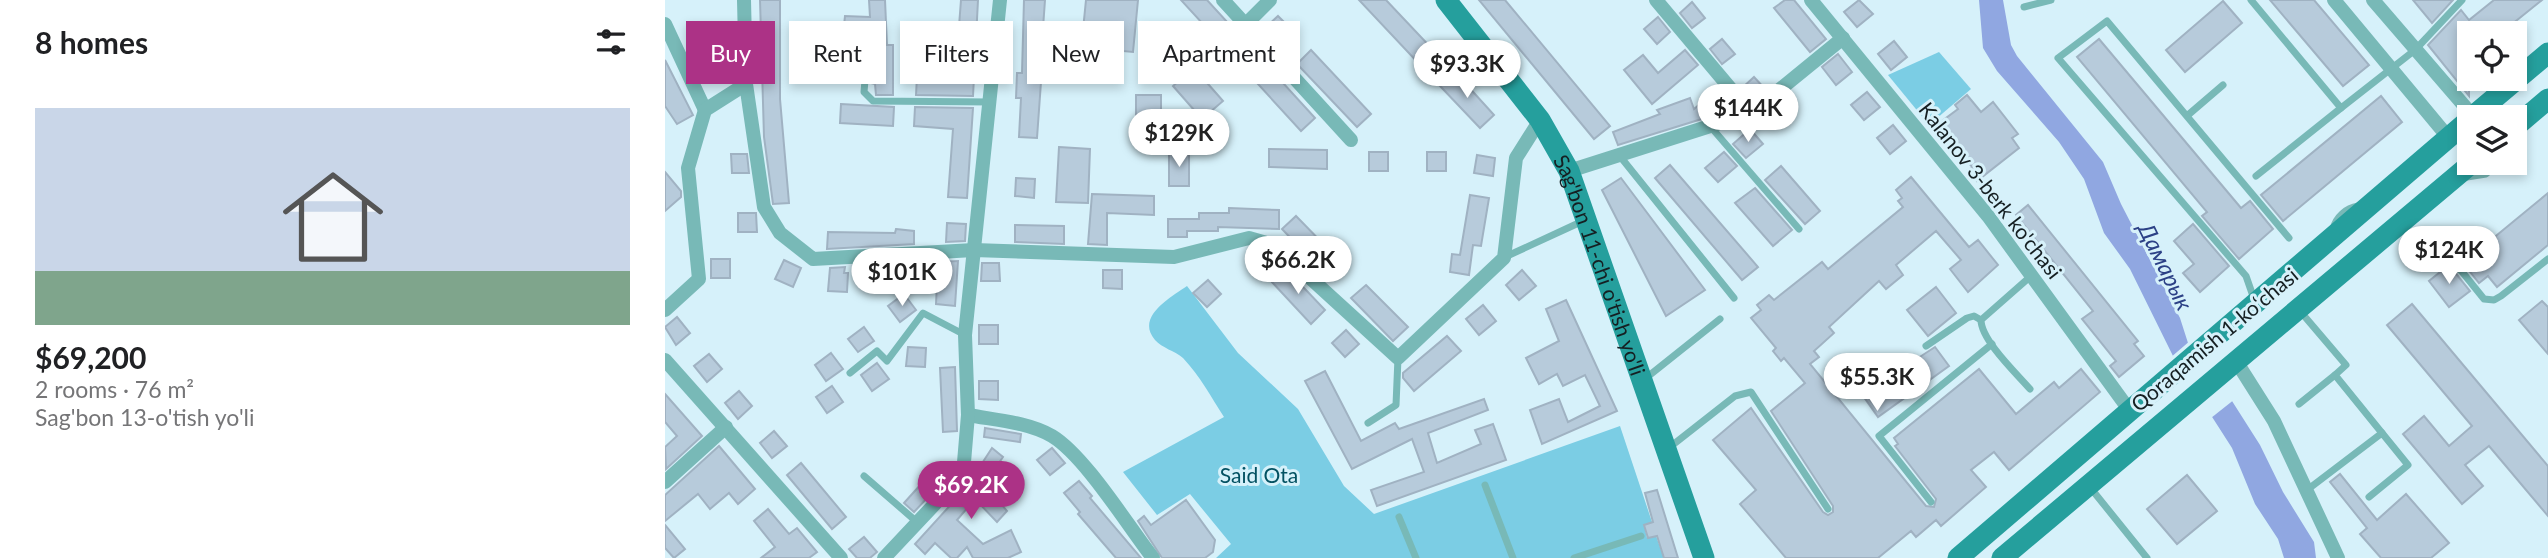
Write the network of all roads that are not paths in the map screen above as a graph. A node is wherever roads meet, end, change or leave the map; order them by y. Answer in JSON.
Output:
{"nodes":[{"id":1,"x":744,"y":0,"type":"edge"},
{"id":2,"x":1000,"y":0,"type":"edge"},
{"id":3,"x":1223,"y":0,"type":"edge"},
{"id":4,"x":1270,"y":0,"type":"edge"},
{"id":5,"x":1446,"y":0,"type":"edge"},
{"id":6,"x":1656,"y":0,"type":"edge"},
{"id":7,"x":1811,"y":0,"type":"edge"},
{"id":8,"x":2051,"y":0,"type":"edge"},
{"id":9,"x":2251,"y":0,"type":"edge"},
{"id":10,"x":2334,"y":0,"type":"edge"},
{"id":11,"x":2373,"y":0,"type":"edge"},
{"id":12,"x":2462,"y":0,"type":"edge"},
{"id":13,"x":2024,"y":7,"type":"dead end"},
{"id":14,"x":744,"y":21,"type":"edge"},
{"id":15,"x":1241,"y":21,"type":"edge"},
{"id":16,"x":1249,"y":21,"type":"edge"},
{"id":17,"x":665,"y":24,"type":"edge"},
{"id":18,"x":1843,"y":38,"type":"junction"},
{"id":19,"x":2415,"y":50,"type":"junction"},
{"id":20,"x":2548,"y":53,"type":"edge"},
{"id":21,"x":2391,"y":68,"type":"junction"},
{"id":22,"x":746,"y":84,"type":"joint"},
{"id":23,"x":865,"y":84,"type":"edge"},
{"id":24,"x":1299,"y":84,"type":"edge"},
{"id":25,"x":2223,"y":85,"type":"dead end"},
{"id":26,"x":2548,"y":99,"type":"edge"},
{"id":27,"x":991,"y":102,"type":"junction"},
{"id":28,"x":2461,"y":105,"type":"edge"},
{"id":29,"x":2487,"y":105,"type":"edge"},
{"id":30,"x":2341,"y":108,"type":"junction"},
{"id":31,"x":705,"y":110,"type":"junction"},
{"id":32,"x":1751,"y":113,"type":"junction"},
{"id":33,"x":2187,"y":115,"type":"junction"},
{"id":34,"x":2527,"y":117,"type":"edge"},
{"id":35,"x":1540,"y":120,"type":"junction"},
{"id":36,"x":1710,"y":126,"type":"junction"},
{"id":37,"x":2457,"y":130,"type":"edge"},
{"id":38,"x":2448,"y":137,"type":"junction"},
{"id":39,"x":1351,"y":140,"type":"dead end"},
{"id":40,"x":1619,"y":155,"type":"junction"},
{"id":41,"x":1569,"y":171,"type":"junction"},
{"id":42,"x":2457,"y":175,"type":"edge"},
{"id":43,"x":2479,"y":175,"type":"edge"},
{"id":44,"x":2256,"y":176,"type":"dead end"},
{"id":45,"x":2452,"y":179,"type":"junction"},
{"id":46,"x":1587,"y":219,"type":"junction"},
{"id":47,"x":1799,"y":229,"type":"dead end"},
{"id":48,"x":2434,"y":237,"type":"dead end"},
{"id":49,"x":2289,"y":238,"type":"dead end"},
{"id":50,"x":974,"y":250,"type":"junction"},
{"id":51,"x":1504,"y":258,"type":"junction"},
{"id":52,"x":2547,"y":263,"type":"edge"},
{"id":53,"x":2033,"y":275,"type":"junction"},
{"id":54,"x":1734,"y":298,"type":"dead end"},
{"id":55,"x":2256,"y":303,"type":"junction"},
{"id":56,"x":2298,"y":309,"type":"junction"},
{"id":57,"x":665,"y":310,"type":"edge"},
{"id":58,"x":1720,"y":319,"type":"dead end"},
{"id":59,"x":1981,"y":320,"type":"junction"},
{"id":60,"x":965,"y":335,"type":"junction"},
{"id":61,"x":1992,"y":344,"type":"junction"},
{"id":62,"x":1926,"y":346,"type":"dead end"},
{"id":63,"x":1398,"y":359,"type":"junction"},
{"id":64,"x":665,"y":360,"type":"edge"},
{"id":65,"x":2233,"y":363,"type":"junction"},
{"id":66,"x":850,"y":373,"type":"dead end"},
{"id":67,"x":2335,"y":375,"type":"junction"},
{"id":68,"x":1642,"y":381,"type":"junction"},
{"id":69,"x":2030,"y":389,"type":"dead end"},
{"id":70,"x":2299,"y":404,"type":"dead end"},
{"id":71,"x":2130,"y":411,"type":"junction"},
{"id":72,"x":968,"y":415,"type":"junction"},
{"id":73,"x":1368,"y":423,"type":"dead end"},
{"id":74,"x":726,"y":427,"type":"junction"},
{"id":75,"x":2382,"y":433,"type":"junction"},
{"id":76,"x":1667,"y":450,"type":"junction"},
{"id":77,"x":864,"y":476,"type":"dead end"},
{"id":78,"x":665,"y":482,"type":"edge"},
{"id":79,"x":1485,"y":485,"type":"dead end"},
{"id":80,"x":2088,"y":486,"type":"junction"},
{"id":81,"x":2307,"y":490,"type":"junction"},
{"id":82,"x":2369,"y":497,"type":"dead end"},
{"id":83,"x":1931,"y":502,"type":"dead end"},
{"id":84,"x":1828,"y":509,"type":"dead end"},
{"id":85,"x":1399,"y":517,"type":"dead end"},
{"id":86,"x":917,"y":523,"type":"junction"},
{"id":87,"x":1641,"y":536,"type":"dead end"},
{"id":88,"x":1968,"y":552,"type":"edge"},
{"id":89,"x":841,"y":558,"type":"edge"},
{"id":90,"x":884,"y":558,"type":"edge"},
{"id":91,"x":1153,"y":558,"type":"edge"},
{"id":92,"x":1416,"y":558,"type":"edge"},
{"id":93,"x":1513,"y":558,"type":"edge"},
{"id":94,"x":1574,"y":558,"type":"edge"},
{"id":95,"x":1704,"y":558,"type":"edge"},
{"id":96,"x":2002,"y":558,"type":"edge"},
{"id":97,"x":2147,"y":558,"type":"edge"},
{"id":98,"x":2338,"y":558,"type":"edge"}],
"edges":[{"from":1,"to":14,"type":"street"},
{"from":2,"to":27,"type":"street"},
{"from":3,"to":15,"type":"street"},
{"from":4,"to":16,"type":"street"},
{"from":5,"to":35,"type":"main road","name":"Sag'bon 11-chi o'tish yo'li"},
{"from":6,"to":32,"type":"street"},
{"from":7,"to":18,"type":"street","name":"Kalanov 3-berk ko'chasi"},
{"from":8,"to":13,"type":"lane"},
{"from":9,"to":30,"type":"lane"},
{"from":10,"to":21,"type":"street"},
{"from":11,"to":19,"type":"street"},
{"from":12,"to":19,"type":"lane"},
{"from":17,"to":31,"type":"street"},
{"from":18,"to":32,"type":"street"},
{"from":18,"to":53,"type":"street","name":"Kalanov 3-berk ko'chasi"},
{"from":19,"to":21,"type":"lane"},
{"from":19,"to":28,"type":"street"},
{"from":20,"to":29,"type":"main road","name":"Qoraqamish 1-koʻchasi"},
{"from":21,"to":30,"type":"lane"},
{"from":21,"to":38,"type":"street"},
{"from":22,"to":31,"type":"street"},
{"from":22,"to":50,"type":"street"},
{"from":23,"to":27,"type":"lane"},
{"from":24,"to":39,"type":"street"},
{"from":25,"to":33,"type":"lane"},
{"from":26,"to":34,"type":"main road"},
{"from":27,"to":50,"type":"street"},
{"from":30,"to":44,"type":"lane"},
{"from":31,"to":57,"type":"street"},
{"from":32,"to":36,"type":"street"},
{"from":33,"to":49,"type":"lane"},
{"from":33,"to":55,"type":"lane"},
{"from":35,"to":41,"type":"main road","name":"Sag'bon 11-chi o'tish yo'li"},
{"from":35,"to":51,"type":"street"},
{"from":36,"to":40,"type":"street"},
{"from":36,"to":47,"type":"lane"},
{"from":37,"to":38,"type":"main road","name":"Qoraqamish 1-koʻchasi"},
{"from":38,"to":55,"type":"main road","name":"Qoraqamish 1-koʻchasi"},
{"from":40,"to":41,"type":"street"},
{"from":40,"to":54,"type":"lane"},
{"from":41,"to":46,"type":"main road","name":"Sag'bon 11-chi o'tish yo'li"},
{"from":42,"to":45,"type":"main road","name":"Qoraqamish 1-koʻchasi"},
{"from":43,"to":45,"type":"lane"},
{"from":45,"to":56,"type":"main road","name":"Qoraqamish 1-koʻchasi"},
{"from":46,"to":51,"type":"lane"},
{"from":46,"to":68,"type":"main road","name":"Sag'bon 11-chi o'tish yo'li"},
{"from":48,"to":52,"type":"lane"},
{"from":50,"to":60,"type":"street"},
{"from":50,"to":63,"type":"street"},
{"from":51,"to":63,"type":"street"},
{"from":53,"to":59,"type":"lane"},
{"from":53,"to":71,"type":"street","name":"Kalanov 3-berk ko'chasi"},
{"from":55,"to":71,"type":"main road","name":"Qoraqamish 1-koʻchasi"},
{"from":56,"to":65,"type":"main road","name":"Qoraqamish 1-koʻchasi"},
{"from":56,"to":67,"type":"lane"},
{"from":58,"to":68,"type":"lane"},
{"from":59,"to":61,"type":"lane"},
{"from":59,"to":62,"type":"lane"},
{"from":60,"to":66,"type":"lane"},
{"from":60,"to":72,"type":"street"},
{"from":61,"to":69,"type":"lane"},
{"from":61,"to":83,"type":"lane"},
{"from":63,"to":73,"type":"lane"},
{"from":64,"to":74,"type":"street"},
{"from":65,"to":80,"type":"main road","name":"Qoraqamish 1-koʻchasi"},
{"from":65,"to":81,"type":"street"},
{"from":67,"to":70,"type":"lane"},
{"from":67,"to":75,"type":"lane"},
{"from":68,"to":76,"type":"main road","name":"Sag'bon 11-chi o'tish yo'li"},
{"from":71,"to":88,"type":"main road","name":"Qoraqamish 1-koʻchasi"},
{"from":72,"to":86,"type":"street"},
{"from":72,"to":91,"type":"street"},
{"from":74,"to":78,"type":"street"},
{"from":74,"to":89,"type":"street"},
{"from":75,"to":81,"type":"lane"},
{"from":75,"to":82,"type":"lane"},
{"from":76,"to":84,"type":"lane"},
{"from":76,"to":95,"type":"main road","name":"Sag'bon 11-chi o'tish yo'li"},
{"from":77,"to":86,"type":"lane"},
{"from":79,"to":93,"type":"lane"},
{"from":80,"to":96,"type":"main road","name":"Qoraqamish 1-koʻchasi"},
{"from":80,"to":97,"type":"lane"},
{"from":81,"to":98,"type":"street"},
{"from":85,"to":92,"type":"lane"},
{"from":86,"to":90,"type":"street"},
{"from":87,"to":94,"type":"lane"}]}
